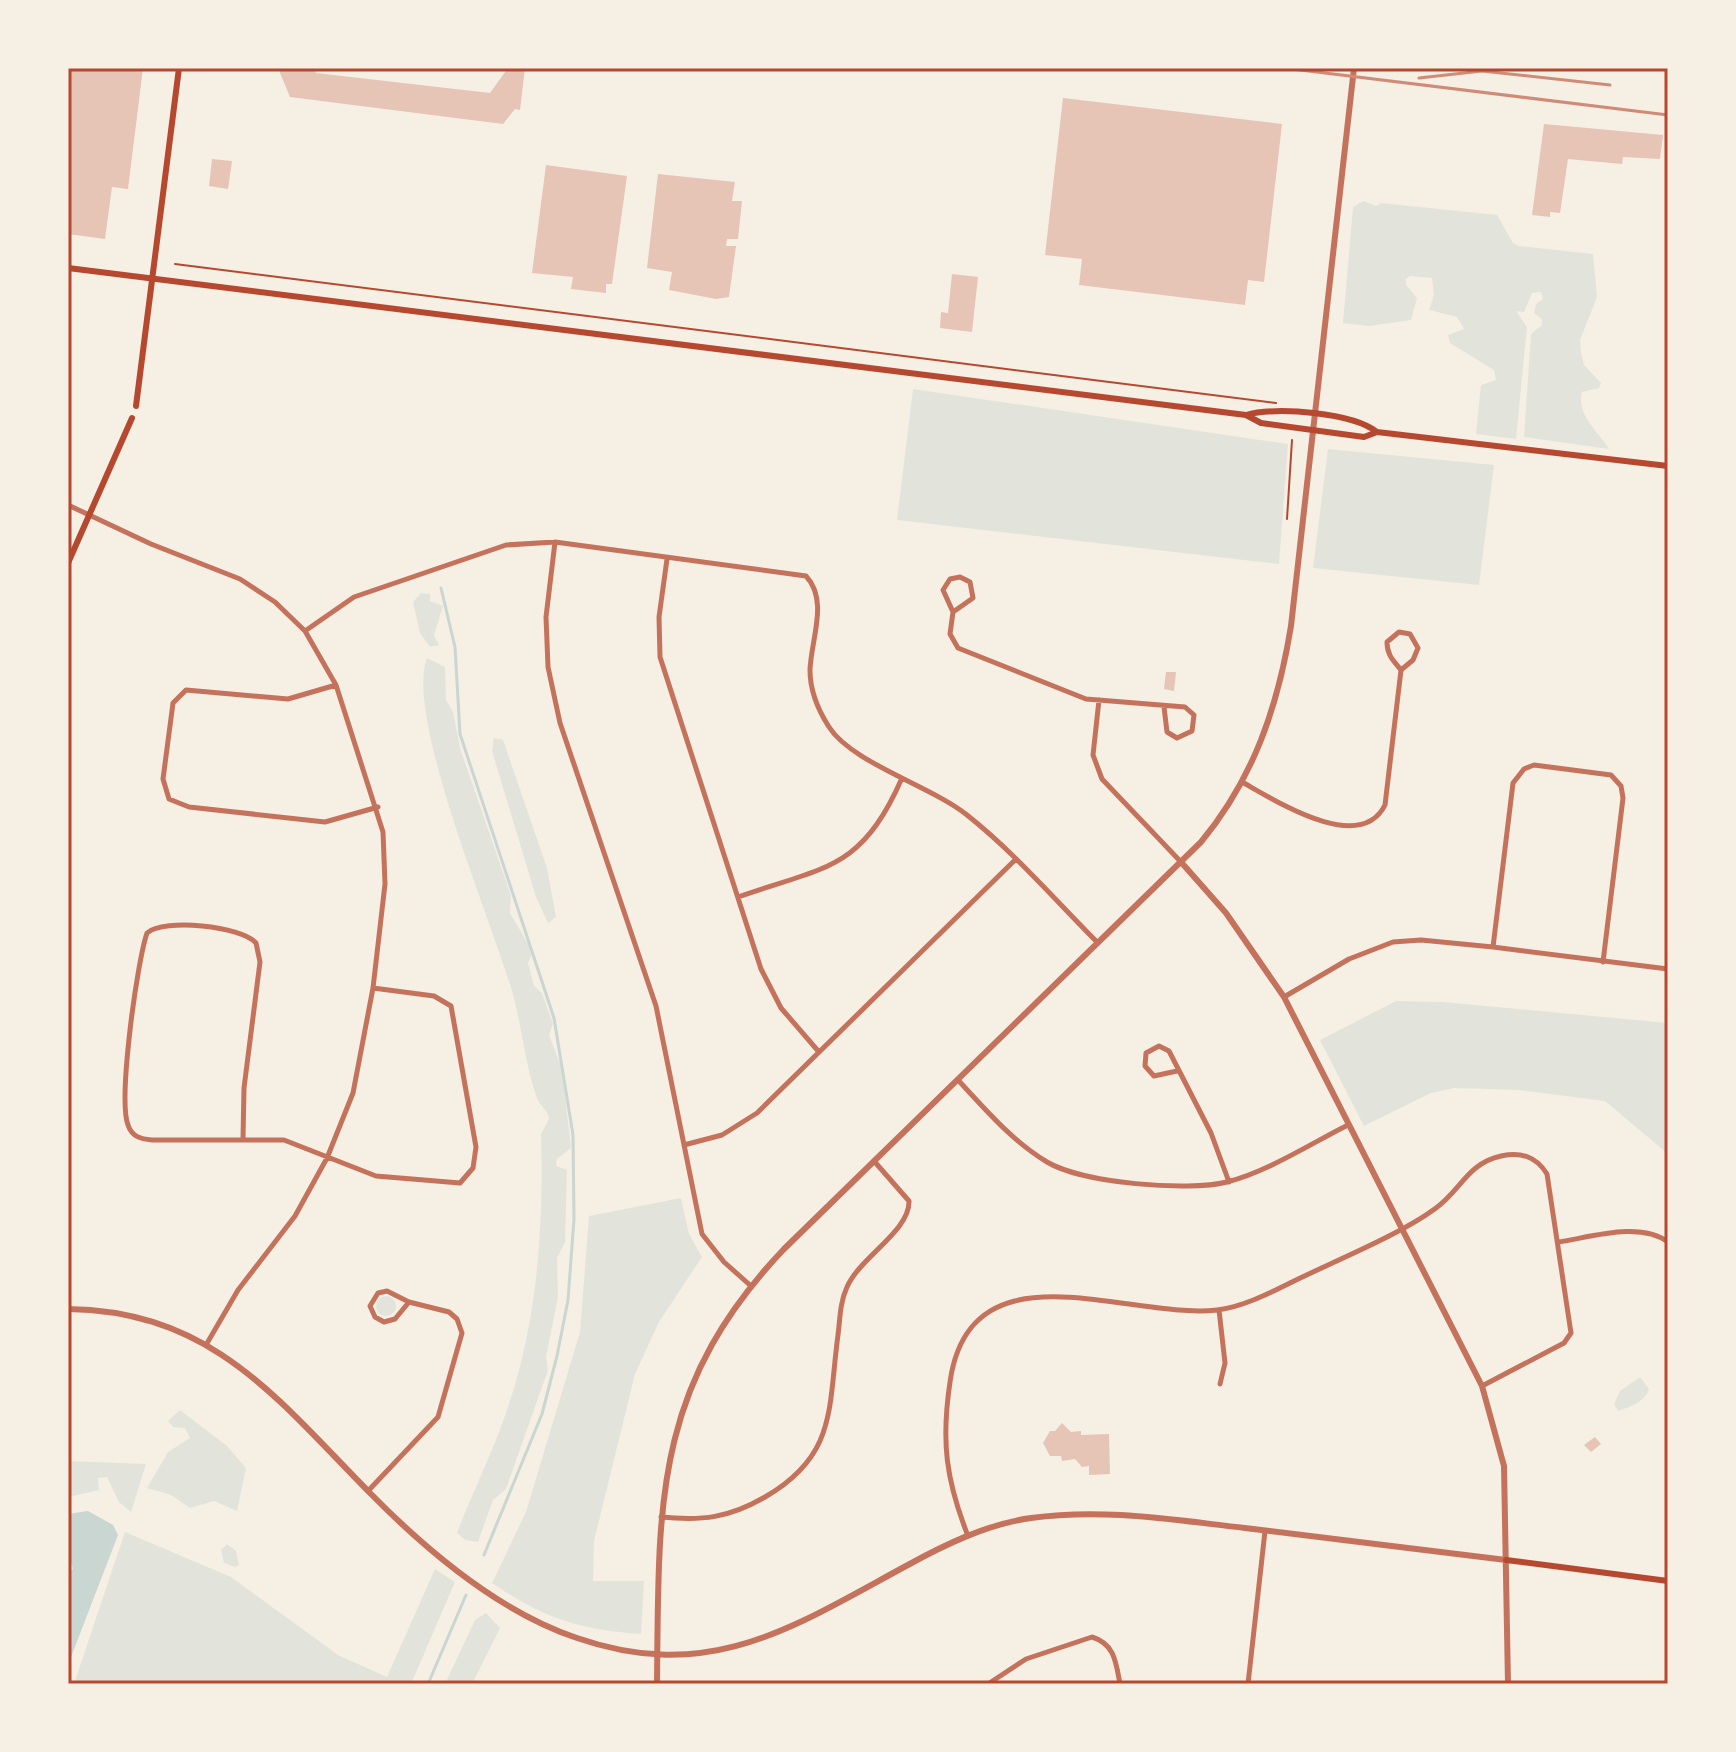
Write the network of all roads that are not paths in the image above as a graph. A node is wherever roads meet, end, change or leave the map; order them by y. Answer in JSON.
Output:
{"nodes":[{"id":1,"x":179,"y":68,"type":"edge"},
{"id":2,"x":1354,"y":68,"type":"edge"},
{"id":3,"x":68,"y":268,"type":"edge"},
{"id":4,"x":152,"y":278,"type":"junction"},
{"id":5,"x":136,"y":406,"type":"joint"},
{"id":6,"x":1246,"y":415,"type":"junction"},
{"id":7,"x":1313,"y":415,"type":"junction"},
{"id":8,"x":132,"y":418,"type":"joint"},
{"id":9,"x":1311,"y":430,"type":"junction"},
{"id":10,"x":1377,"y":432,"type":"junction"},
{"id":11,"x":1668,"y":466,"type":"edge"},
{"id":12,"x":68,"y":505,"type":"edge"},
{"id":13,"x":90,"y":516,"type":"junction"},
{"id":14,"x":555,"y":542,"type":"junction"},
{"id":15,"x":667,"y":559,"type":"junction"},
{"id":16,"x":68,"y":563,"type":"edge"},
{"id":17,"x":953,"y":612,"type":"junction"},
{"id":18,"x":305,"y":631,"type":"junction"},
{"id":19,"x":1401,"y":670,"type":"junction"},
{"id":20,"x":336,"y":685,"type":"junction"},
{"id":21,"x":1099,"y":700,"type":"junction"},
{"id":22,"x":1164,"y":707,"type":"junction"},
{"id":23,"x":902,"y":778,"type":"junction"},
{"id":24,"x":1242,"y":782,"type":"junction"},
{"id":25,"x":378,"y":807,"type":"junction"},
{"id":26,"x":1016,"y":859,"type":"junction"},
{"id":27,"x":1181,"y":862,"type":"junction"},
{"id":28,"x":738,"y":897,"type":"junction"},
{"id":29,"x":1098,"y":943,"type":"junction"},
{"id":30,"x":1493,"y":947,"type":"junction"},
{"id":31,"x":1603,"y":962,"type":"junction"},
{"id":32,"x":1668,"y":969,"type":"edge"},
{"id":33,"x":373,"y":988,"type":"junction"},
{"id":34,"x":1284,"y":997,"type":"junction"},
{"id":35,"x":819,"y":1052,"type":"junction"},
{"id":36,"x":1177,"y":1071,"type":"junction"},
{"id":37,"x":958,"y":1080,"type":"junction"},
{"id":38,"x":1348,"y":1125,"type":"junction"},
{"id":39,"x":243,"y":1139,"type":"junction"},
{"id":40,"x":684,"y":1145,"type":"junction"},
{"id":41,"x":327,"y":1158,"type":"junction"},
{"id":42,"x":874,"y":1161,"type":"junction"},
{"id":43,"x":1229,"y":1182,"type":"junction"},
{"id":44,"x":1401,"y":1228,"type":"junction"},
{"id":45,"x":1559,"y":1242,"type":"junction"},
{"id":46,"x":1668,"y":1242,"type":"edge"},
{"id":47,"x":751,"y":1286,"type":"junction"},
{"id":48,"x":409,"y":1302,"type":"junction"},
{"id":49,"x":68,"y":1309,"type":"edge"},
{"id":50,"x":1219,"y":1310,"type":"junction"},
{"id":51,"x":206,"y":1345,"type":"junction"},
{"id":52,"x":1220,"y":1384,"type":"dead end"},
{"id":53,"x":1482,"y":1386,"type":"junction"},
{"id":54,"x":368,"y":1491,"type":"junction"},
{"id":55,"x":660,"y":1517,"type":"junction"},
{"id":56,"x":1265,"y":1531,"type":"junction"},
{"id":57,"x":968,"y":1536,"type":"junction"},
{"id":58,"x":1506,"y":1560,"type":"junction"},
{"id":59,"x":1668,"y":1581,"type":"edge"},
{"id":60,"x":658,"y":1653,"type":"junction"},
{"id":61,"x":657,"y":1684,"type":"edge"},
{"id":62,"x":988,"y":1684,"type":"edge"},
{"id":63,"x":1120,"y":1684,"type":"edge"},
{"id":64,"x":1248,"y":1684,"type":"edge"},
{"id":65,"x":1508,"y":1684,"type":"edge"}],
"edges":[{"from":1,"to":4,"type":"main road"},
{"from":2,"to":7,"type":"street"},
{"from":3,"to":4,"type":"main road"},
{"from":4,"to":5,"type":"main road"},
{"from":4,"to":6,"type":"main road"},
{"from":5,"to":8,"type":"street"},
{"from":6,"to":7,"type":"main road"},
{"from":6,"to":9,"type":"main road"},
{"from":7,"to":9,"type":"street"},
{"from":7,"to":10,"type":"main road"},
{"from":8,"to":13,"type":"main road"},
{"from":9,"to":10,"type":"main road"},
{"from":9,"to":24,"type":"street"},
{"from":10,"to":11,"type":"main road"},
{"from":12,"to":13,"type":"street"},
{"from":13,"to":16,"type":"main road"},
{"from":13,"to":18,"type":"street"},
{"from":14,"to":15,"type":"street"},
{"from":14,"to":18,"type":"street"},
{"from":14,"to":40,"type":"street"},
{"from":15,"to":23,"type":"street"},
{"from":15,"to":28,"type":"street"},
{"from":17,"to":17,"type":"street"},
{"from":17,"to":21,"type":"street"},
{"from":18,"to":20,"type":"street"},
{"from":19,"to":19,"type":"street"},
{"from":19,"to":24,"type":"street"},
{"from":20,"to":25,"type":"street"},
{"from":20,"to":25,"type":"street"},
{"from":21,"to":22,"type":"street"},
{"from":21,"to":27,"type":"street"},
{"from":22,"to":22,"type":"street"},
{"from":23,"to":26,"type":"street"},
{"from":23,"to":28,"type":"street"},
{"from":24,"to":27,"type":"street"},
{"from":25,"to":33,"type":"street"},
{"from":26,"to":29,"type":"street"},
{"from":26,"to":35,"type":"street"},
{"from":27,"to":29,"type":"street"},
{"from":27,"to":34,"type":"street"},
{"from":28,"to":35,"type":"street"},
{"from":29,"to":37,"type":"street"},
{"from":30,"to":31,"type":"street"},
{"from":30,"to":31,"type":"street"},
{"from":30,"to":34,"type":"street"},
{"from":31,"to":32,"type":"street"},
{"from":33,"to":41,"type":"street"},
{"from":33,"to":41,"type":"street"},
{"from":34,"to":38,"type":"street"},
{"from":35,"to":40,"type":"street"},
{"from":36,"to":36,"type":"street"},
{"from":36,"to":43,"type":"street"},
{"from":37,"to":42,"type":"street"},
{"from":37,"to":43,"type":"street"},
{"from":38,"to":43,"type":"street"},
{"from":38,"to":44,"type":"street"},
{"from":39,"to":39,"type":"street"},
{"from":39,"to":41,"type":"street"},
{"from":40,"to":47,"type":"street"},
{"from":41,"to":51,"type":"street"},
{"from":42,"to":47,"type":"street"},
{"from":42,"to":55,"type":"street"},
{"from":44,"to":45,"type":"street"},
{"from":44,"to":50,"type":"street"},
{"from":44,"to":53,"type":"street"},
{"from":45,"to":46,"type":"street"},
{"from":45,"to":53,"type":"street"},
{"from":47,"to":55,"type":"street"},
{"from":48,"to":48,"type":"street"},
{"from":48,"to":54,"type":"street"},
{"from":49,"to":51,"type":"street"},
{"from":50,"to":52,"type":"street"},
{"from":50,"to":57,"type":"street"},
{"from":51,"to":54,"type":"street"},
{"from":53,"to":58,"type":"street"},
{"from":54,"to":60,"type":"street"},
{"from":55,"to":60,"type":"street"},
{"from":56,"to":57,"type":"street"},
{"from":56,"to":58,"type":"street"},
{"from":56,"to":64,"type":"street"},
{"from":57,"to":60,"type":"street"},
{"from":58,"to":59,"type":"main road"},
{"from":58,"to":65,"type":"street"},
{"from":60,"to":61,"type":"street"},
{"from":62,"to":63,"type":"street"}]}
